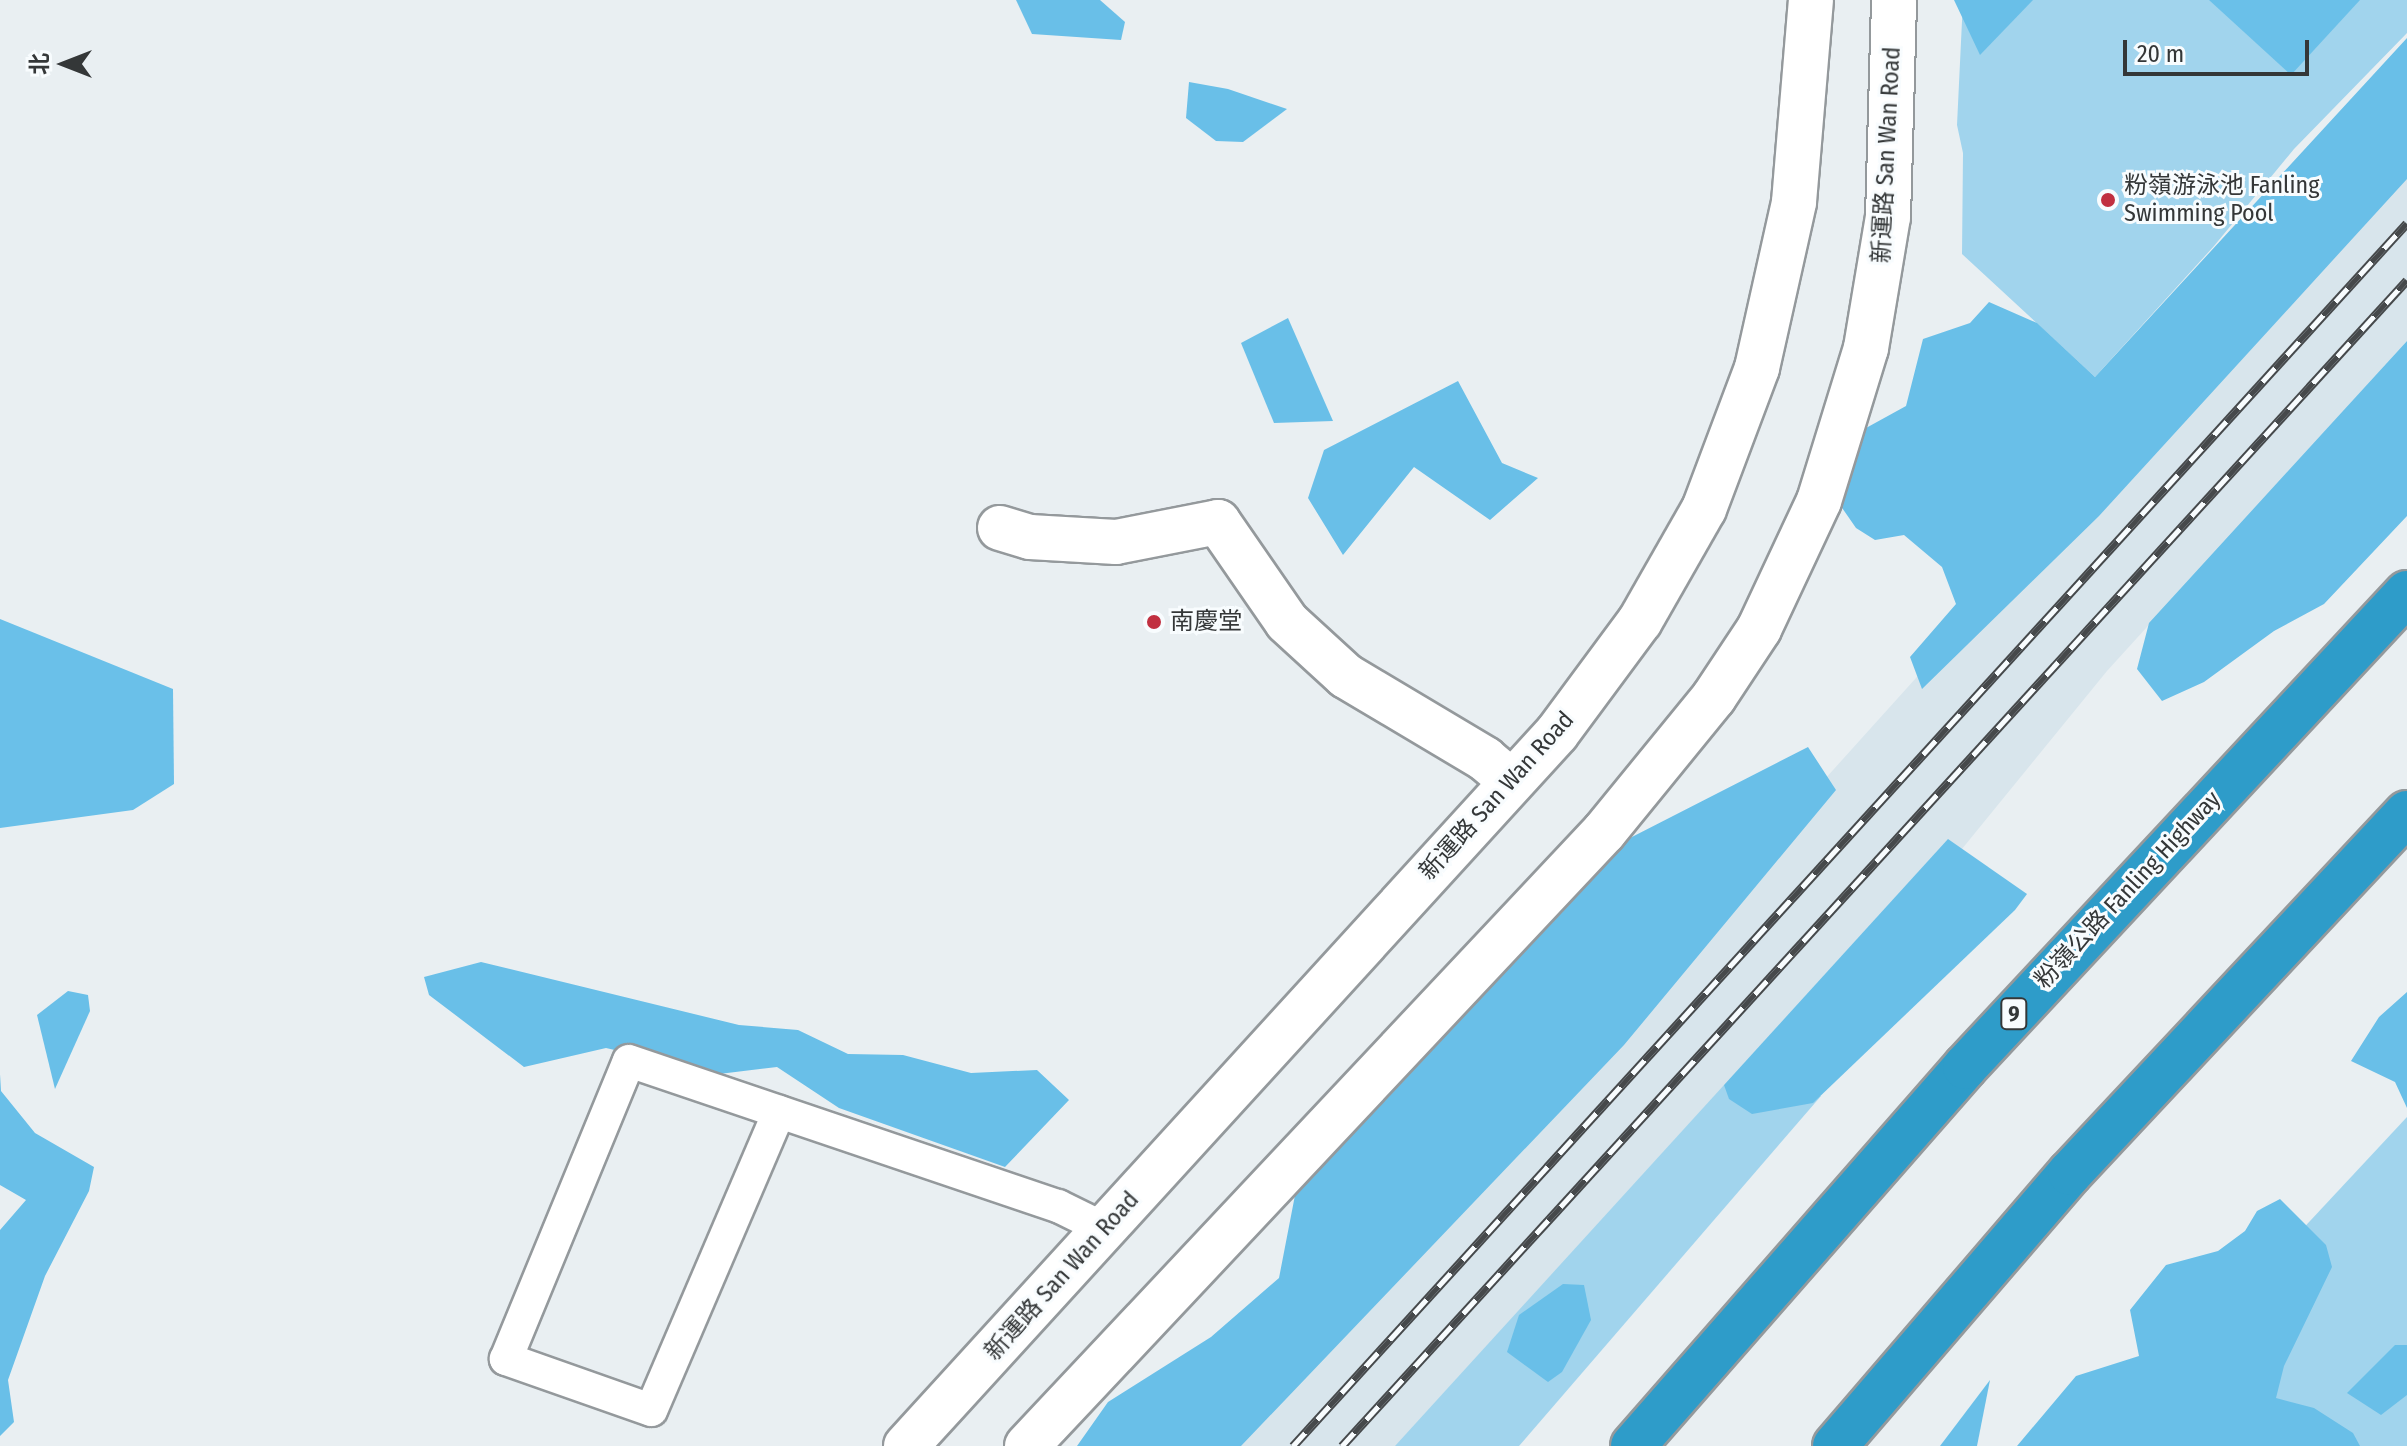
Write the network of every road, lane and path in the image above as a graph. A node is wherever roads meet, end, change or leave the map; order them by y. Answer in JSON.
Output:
{"nodes":[{"id":1,"x":1811,"y":0,"type":"edge"},
{"id":2,"x":1894,"y":0,"type":"edge"},
{"id":3,"x":1000,"y":528,"type":"dead end"},
{"id":4,"x":2407,"y":593,"type":"edge"},
{"id":5,"x":1512,"y":782,"type":"junction"},
{"id":6,"x":2407,"y":813,"type":"edge"},
{"id":7,"x":779,"y":1112,"type":"junction"},
{"id":8,"x":1103,"y":1228,"type":"junction"},
{"id":9,"x":906,"y":1446,"type":"edge"},
{"id":10,"x":1027,"y":1446,"type":"edge"},
{"id":11,"x":1633,"y":1446,"type":"edge"},
{"id":12,"x":1835,"y":1446,"type":"edge"}],
"edges":[{"from":1,"to":5,"type":"street","name":"新運路 San Wan Road"},
{"from":2,"to":10,"type":"street","name":"新運路 San Wan Road"},
{"from":3,"to":5,"type":"street"},
{"from":4,"to":11,"type":"highway","name":"粉嶺公路 Fanling Highway","number":"9"},
{"from":5,"to":8,"type":"street","name":"新運路 San Wan Road"},
{"from":6,"to":12,"type":"highway"},
{"from":7,"to":7,"type":"lane"},
{"from":7,"to":8,"type":"lane"},
{"from":8,"to":9,"type":"street","name":"新運路 San Wan Road"}]}
